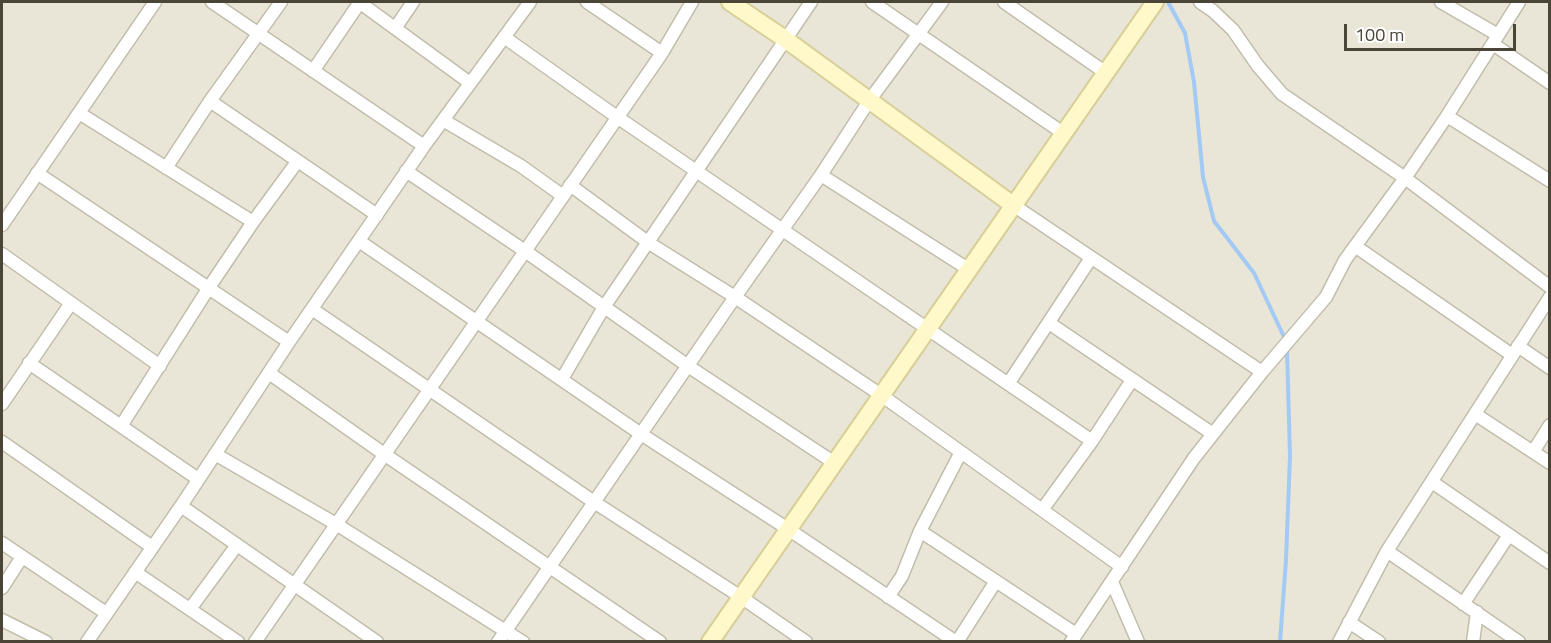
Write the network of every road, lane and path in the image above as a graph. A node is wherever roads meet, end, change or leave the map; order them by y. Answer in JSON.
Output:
{"nodes":[{"id":1,"x":155,"y":2,"type":"edge"},
{"id":2,"x":212,"y":2,"type":"edge"},
{"id":3,"x":281,"y":2,"type":"edge"},
{"id":4,"x":359,"y":2,"type":"edge"},
{"id":5,"x":413,"y":2,"type":"edge"},
{"id":6,"x":530,"y":2,"type":"edge"},
{"id":7,"x":587,"y":2,"type":"edge"},
{"id":8,"x":692,"y":2,"type":"edge"},
{"id":9,"x":730,"y":2,"type":"edge"},
{"id":10,"x":811,"y":2,"type":"edge"},
{"id":11,"x":872,"y":2,"type":"edge"},
{"id":12,"x":942,"y":2,"type":"edge"},
{"id":13,"x":1004,"y":2,"type":"edge"},
{"id":14,"x":1155,"y":2,"type":"edge"},
{"id":15,"x":1200,"y":2,"type":"edge"},
{"id":16,"x":1441,"y":2,"type":"edge"},
{"id":17,"x":1519,"y":2,"type":"edge"},
{"id":18,"x":396,"y":27,"type":"junction"},
{"id":19,"x":258,"y":33,"type":"junction"},
{"id":20,"x":918,"y":35,"type":"junction"},
{"id":21,"x":504,"y":37,"type":"junction"},
{"id":22,"x":785,"y":39,"type":"junction"},
{"id":23,"x":1495,"y":40,"type":"junction"},
{"id":24,"x":662,"y":53,"type":"junction"},
{"id":25,"x":313,"y":71,"type":"junction"},
{"id":26,"x":1106,"y":73,"type":"junction"},
{"id":27,"x":470,"y":82,"type":"junction"},
{"id":28,"x":1550,"y":83,"type":"edge"},
{"id":29,"x":210,"y":101,"type":"junction"},
{"id":30,"x":869,"y":101,"type":"junction"},
{"id":31,"x":79,"y":112,"type":"junction"},
{"id":32,"x":618,"y":117,"type":"junction"},
{"id":33,"x":1447,"y":117,"type":"junction"},
{"id":34,"x":443,"y":120,"type":"junction"},
{"id":35,"x":1063,"y":133,"type":"junction"},
{"id":36,"x":424,"y":146,"type":"junction"},
{"id":37,"x":297,"y":162,"type":"junction"},
{"id":38,"x":166,"y":168,"type":"junction"},
{"id":39,"x":406,"y":171,"type":"junction"},
{"id":40,"x":697,"y":172,"type":"junction"},
{"id":41,"x":38,"y":173,"type":"junction"},
{"id":42,"x":821,"y":175,"type":"junction"},
{"id":43,"x":1405,"y":178,"type":"junction"},
{"id":44,"x":1550,"y":181,"type":"edge"},
{"id":45,"x":570,"y":185,"type":"junction"},
{"id":46,"x":563,"y":196,"type":"junction"},
{"id":47,"x":1013,"y":205,"type":"junction"},
{"id":48,"x":377,"y":215,"type":"junction"},
{"id":49,"x":253,"y":222,"type":"junction"},
{"id":50,"x":2,"y":225,"type":"edge"},
{"id":51,"x":782,"y":230,"type":"junction"},
{"id":52,"x":359,"y":241,"type":"junction"},
{"id":53,"x":649,"y":243,"type":"junction"},
{"id":54,"x":1355,"y":246,"type":"junction"},
{"id":55,"x":525,"y":251,"type":"junction"},
{"id":56,"x":2,"y":254,"type":"edge"},
{"id":57,"x":1091,"y":258,"type":"junction"},
{"id":58,"x":968,"y":269,"type":"junction"},
{"id":59,"x":1550,"y":287,"type":"edge"},
{"id":60,"x":208,"y":289,"type":"junction"},
{"id":61,"x":735,"y":297,"type":"junction"},
{"id":62,"x":1550,"y":297,"type":"edge"},
{"id":63,"x":71,"y":303,"type":"junction"},
{"id":64,"x":604,"y":307,"type":"junction"},
{"id":65,"x":312,"y":309,"type":"junction"},
{"id":66,"x":477,"y":321,"type":"junction"},
{"id":67,"x":1048,"y":323,"type":"junction"},
{"id":68,"x":927,"y":328,"type":"junction"},
{"id":69,"x":289,"y":342,"type":"junction"},
{"id":70,"x":1515,"y":350,"type":"junction"},
{"id":71,"x":29,"y":363,"type":"junction"},
{"id":72,"x":160,"y":366,"type":"junction"},
{"id":73,"x":688,"y":366,"type":"junction"},
{"id":74,"x":1550,"y":368,"type":"edge"},
{"id":75,"x":1262,"y":372,"type":"junction"},
{"id":76,"x":269,"y":373,"type":"junction"},
{"id":77,"x":562,"y":379,"type":"junction"},
{"id":78,"x":1132,"y":380,"type":"junction"},
{"id":79,"x":1008,"y":384,"type":"junction"},
{"id":80,"x":429,"y":389,"type":"junction"},
{"id":81,"x":881,"y":395,"type":"junction"},
{"id":82,"x":2,"y":404,"type":"edge"},
{"id":83,"x":1475,"y":414,"type":"junction"},
{"id":84,"x":1550,"y":425,"type":"edge"},
{"id":85,"x":121,"y":426,"type":"junction"},
{"id":86,"x":641,"y":434,"type":"junction"},
{"id":87,"x":1212,"y":434,"type":"junction"},
{"id":88,"x":1092,"y":441,"type":"junction"},
{"id":89,"x":2,"y":442,"type":"edge"},
{"id":90,"x":961,"y":452,"type":"junction"},
{"id":91,"x":1533,"y":452,"type":"junction"},
{"id":92,"x":215,"y":454,"type":"junction"},
{"id":93,"x":384,"y":454,"type":"junction"},
{"id":94,"x":834,"y":462,"type":"junction"},
{"id":95,"x":1550,"y":463,"type":"edge"},
{"id":96,"x":198,"y":479,"type":"junction"},
{"id":97,"x":1432,"y":482,"type":"junction"},
{"id":98,"x":594,"y":502,"type":"junction"},
{"id":99,"x":181,"y":506,"type":"junction"},
{"id":100,"x":1042,"y":510,"type":"junction"},
{"id":101,"x":336,"y":524,"type":"junction"},
{"id":102,"x":788,"y":529,"type":"junction"},
{"id":103,"x":920,"y":531,"type":"junction"},
{"id":104,"x":1509,"y":535,"type":"junction"},
{"id":105,"x":2,"y":543,"type":"edge"},
{"id":106,"x":237,"y":545,"type":"junction"},
{"id":107,"x":152,"y":547,"type":"junction"},
{"id":108,"x":1387,"y":551,"type":"junction"},
{"id":109,"x":22,"y":557,"type":"junction"},
{"id":110,"x":1550,"y":563,"type":"edge"},
{"id":111,"x":550,"y":567,"type":"junction"},
{"id":112,"x":1122,"y":567,"type":"junction"},
{"id":113,"x":135,"y":572,"type":"junction"},
{"id":114,"x":996,"y":581,"type":"junction"},
{"id":115,"x":1112,"y":582,"type":"junction"},
{"id":116,"x":295,"y":584,"type":"junction"},
{"id":117,"x":2,"y":588,"type":"edge"},
{"id":118,"x":741,"y":597,"type":"junction"},
{"id":119,"x":888,"y":597,"type":"junction"},
{"id":120,"x":1463,"y":604,"type":"junction"},
{"id":121,"x":190,"y":609,"type":"junction"},
{"id":122,"x":1477,"y":612,"type":"junction"},
{"id":123,"x":106,"y":613,"type":"junction"},
{"id":124,"x":2,"y":620,"type":"edge"},
{"id":125,"x":1349,"y":622,"type":"junction"},
{"id":126,"x":502,"y":636,"type":"edge"},
{"id":127,"x":1074,"y":638,"type":"edge"},
{"id":128,"x":46,"y":642,"type":"edge"},
{"id":129,"x":87,"y":642,"type":"edge"},
{"id":130,"x":238,"y":642,"type":"edge"},
{"id":131,"x":255,"y":642,"type":"edge"},
{"id":132,"x":377,"y":642,"type":"edge"},
{"id":133,"x":523,"y":642,"type":"edge"},
{"id":134,"x":660,"y":642,"type":"edge"},
{"id":135,"x":710,"y":642,"type":"edge"},
{"id":136,"x":806,"y":642,"type":"edge"},
{"id":137,"x":956,"y":642,"type":"edge"},
{"id":138,"x":1138,"y":642,"type":"edge"},
{"id":139,"x":1339,"y":642,"type":"edge"},
{"id":140,"x":1379,"y":642,"type":"edge"},
{"id":141,"x":1473,"y":642,"type":"edge"},
{"id":142,"x":1519,"y":642,"type":"edge"}],
"edges":[{"from":1,"to":31,"type":"street"},
{"from":2,"to":19,"type":"street"},
{"from":3,"to":19,"type":"street"},
{"from":4,"to":18,"type":"street"},
{"from":4,"to":25,"type":"street"},
{"from":5,"to":18,"type":"street"},
{"from":6,"to":21,"type":"street"},
{"from":7,"to":24,"type":"street"},
{"from":8,"to":24,"type":"street"},
{"from":9,"to":22,"type":"street"},
{"from":10,"to":22,"type":"street"},
{"from":11,"to":20,"type":"street"},
{"from":12,"to":20,"type":"street"},
{"from":13,"to":26,"type":"street"},
{"from":14,"to":26,"type":"street"},
{"from":15,"to":43,"type":"street"},
{"from":16,"to":23,"type":"street"},
{"from":17,"to":23,"type":"street"},
{"from":18,"to":27,"type":"street"},
{"from":19,"to":25,"type":"street"},
{"from":19,"to":29,"type":"street"},
{"from":20,"to":30,"type":"street"},
{"from":20,"to":35,"type":"street"},
{"from":21,"to":27,"type":"street"},
{"from":21,"to":32,"type":"street"},
{"from":22,"to":30,"type":"street"},
{"from":22,"to":40,"type":"street"},
{"from":23,"to":28,"type":"street"},
{"from":23,"to":33,"type":"street"},
{"from":24,"to":32,"type":"street"},
{"from":25,"to":36,"type":"street"},
{"from":26,"to":35,"type":"street"},
{"from":27,"to":34,"type":"street"},
{"from":29,"to":37,"type":"street"},
{"from":29,"to":38,"type":"street"},
{"from":30,"to":42,"type":"street"},
{"from":30,"to":47,"type":"street"},
{"from":31,"to":38,"type":"street"},
{"from":31,"to":41,"type":"street"},
{"from":32,"to":40,"type":"street"},
{"from":32,"to":45,"type":"street"},
{"from":33,"to":43,"type":"street"},
{"from":33,"to":44,"type":"street"},
{"from":34,"to":36,"type":"street"},
{"from":34,"to":46,"type":"street"},
{"from":35,"to":47,"type":"street"},
{"from":36,"to":39,"type":"street"},
{"from":37,"to":48,"type":"street"},
{"from":37,"to":49,"type":"street"},
{"from":38,"to":49,"type":"street"},
{"from":39,"to":48,"type":"street"},
{"from":39,"to":55,"type":"street"},
{"from":40,"to":51,"type":"street"},
{"from":40,"to":53,"type":"street"},
{"from":41,"to":50,"type":"street"},
{"from":41,"to":60,"type":"street"},
{"from":42,"to":51,"type":"street"},
{"from":42,"to":58,"type":"street"},
{"from":43,"to":54,"type":"street"},
{"from":43,"to":59,"type":"street"},
{"from":45,"to":46,"type":"street"},
{"from":45,"to":53,"type":"street"},
{"from":46,"to":55,"type":"street"},
{"from":47,"to":57,"type":"street"},
{"from":47,"to":58,"type":"street"},
{"from":48,"to":52,"type":"street"},
{"from":49,"to":60,"type":"street"},
{"from":51,"to":61,"type":"street"},
{"from":51,"to":68,"type":"street"},
{"from":52,"to":65,"type":"street"},
{"from":52,"to":66,"type":"street"},
{"from":53,"to":61,"type":"street"},
{"from":53,"to":64,"type":"street"},
{"from":54,"to":70,"type":"street"},
{"from":54,"to":75,"type":"street"},
{"from":55,"to":64,"type":"street"},
{"from":55,"to":66,"type":"street"},
{"from":56,"to":63,"type":"street"},
{"from":57,"to":67,"type":"street"},
{"from":57,"to":75,"type":"street"},
{"from":58,"to":68,"type":"street"},
{"from":60,"to":69,"type":"street"},
{"from":60,"to":72,"type":"street"},
{"from":61,"to":73,"type":"street"},
{"from":61,"to":81,"type":"street"},
{"from":62,"to":70,"type":"street"},
{"from":63,"to":71,"type":"street"},
{"from":63,"to":72,"type":"street"},
{"from":64,"to":73,"type":"street"},
{"from":64,"to":77,"type":"street"},
{"from":65,"to":69,"type":"street"},
{"from":65,"to":80,"type":"street"},
{"from":66,"to":77,"type":"street"},
{"from":66,"to":80,"type":"street"},
{"from":67,"to":78,"type":"street"},
{"from":67,"to":79,"type":"street"},
{"from":68,"to":79,"type":"street"},
{"from":68,"to":81,"type":"street"},
{"from":69,"to":76,"type":"street"},
{"from":70,"to":74,"type":"street"},
{"from":70,"to":83,"type":"street"},
{"from":71,"to":82,"type":"street"},
{"from":71,"to":85,"type":"street"},
{"from":72,"to":85,"type":"street"},
{"from":73,"to":86,"type":"street"},
{"from":73,"to":94,"type":"street"},
{"from":75,"to":87,"type":"street"},
{"from":76,"to":92,"type":"street"},
{"from":76,"to":93,"type":"street"},
{"from":77,"to":86,"type":"street"},
{"from":78,"to":87,"type":"street"},
{"from":78,"to":88,"type":"street"},
{"from":79,"to":88,"type":"street"},
{"from":80,"to":93,"type":"street"},
{"from":80,"to":98,"type":"street"},
{"from":81,"to":90,"type":"street"},
{"from":81,"to":94,"type":"street"},
{"from":83,"to":91,"type":"street"},
{"from":83,"to":97,"type":"street"},
{"from":84,"to":91,"type":"street"},
{"from":85,"to":96,"type":"street"},
{"from":86,"to":98,"type":"street"},
{"from":86,"to":102,"type":"street"},
{"from":87,"to":112,"type":"street"},
{"from":88,"to":100,"type":"street"},
{"from":89,"to":107,"type":"street"},
{"from":90,"to":100,"type":"street"},
{"from":90,"to":103,"type":"street"},
{"from":91,"to":95,"type":"street"},
{"from":92,"to":96,"type":"street"},
{"from":92,"to":101,"type":"street"},
{"from":93,"to":101,"type":"street"},
{"from":93,"to":111,"type":"street"},
{"from":94,"to":102,"type":"street"},
{"from":96,"to":99,"type":"street"},
{"from":97,"to":104,"type":"street"},
{"from":97,"to":108,"type":"street"},
{"from":98,"to":111,"type":"street"},
{"from":98,"to":118,"type":"street"},
{"from":99,"to":106,"type":"street"},
{"from":99,"to":107,"type":"street"},
{"from":100,"to":112,"type":"street"},
{"from":101,"to":116,"type":"street"},
{"from":101,"to":126,"type":"street"},
{"from":102,"to":118,"type":"street"},
{"from":102,"to":119,"type":"street"},
{"from":103,"to":114,"type":"street"},
{"from":103,"to":119,"type":"street"},
{"from":104,"to":110,"type":"street"},
{"from":104,"to":120,"type":"street"},
{"from":105,"to":109,"type":"street"},
{"from":106,"to":116,"type":"street"},
{"from":106,"to":121,"type":"street"},
{"from":107,"to":113,"type":"street"},
{"from":108,"to":120,"type":"street"},
{"from":108,"to":125,"type":"street"},
{"from":109,"to":117,"type":"street"},
{"from":109,"to":123,"type":"street"},
{"from":111,"to":126,"type":"street"},
{"from":111,"to":134,"type":"street"},
{"from":112,"to":115,"type":"street"},
{"from":113,"to":121,"type":"street"},
{"from":113,"to":123,"type":"street"},
{"from":114,"to":127,"type":"street"},
{"from":114,"to":137,"type":"street"},
{"from":115,"to":127,"type":"street"},
{"from":115,"to":138,"type":"street"},
{"from":116,"to":131,"type":"street"},
{"from":116,"to":132,"type":"street"},
{"from":118,"to":135,"type":"street"},
{"from":118,"to":136,"type":"street"},
{"from":119,"to":137,"type":"street"},
{"from":120,"to":122,"type":"street"},
{"from":121,"to":130,"type":"street"},
{"from":122,"to":141,"type":"street"},
{"from":122,"to":142,"type":"street"},
{"from":123,"to":129,"type":"street"},
{"from":124,"to":128,"type":"street"},
{"from":125,"to":139,"type":"street"},
{"from":125,"to":140,"type":"street"},
{"from":126,"to":133,"type":"street"}]}
